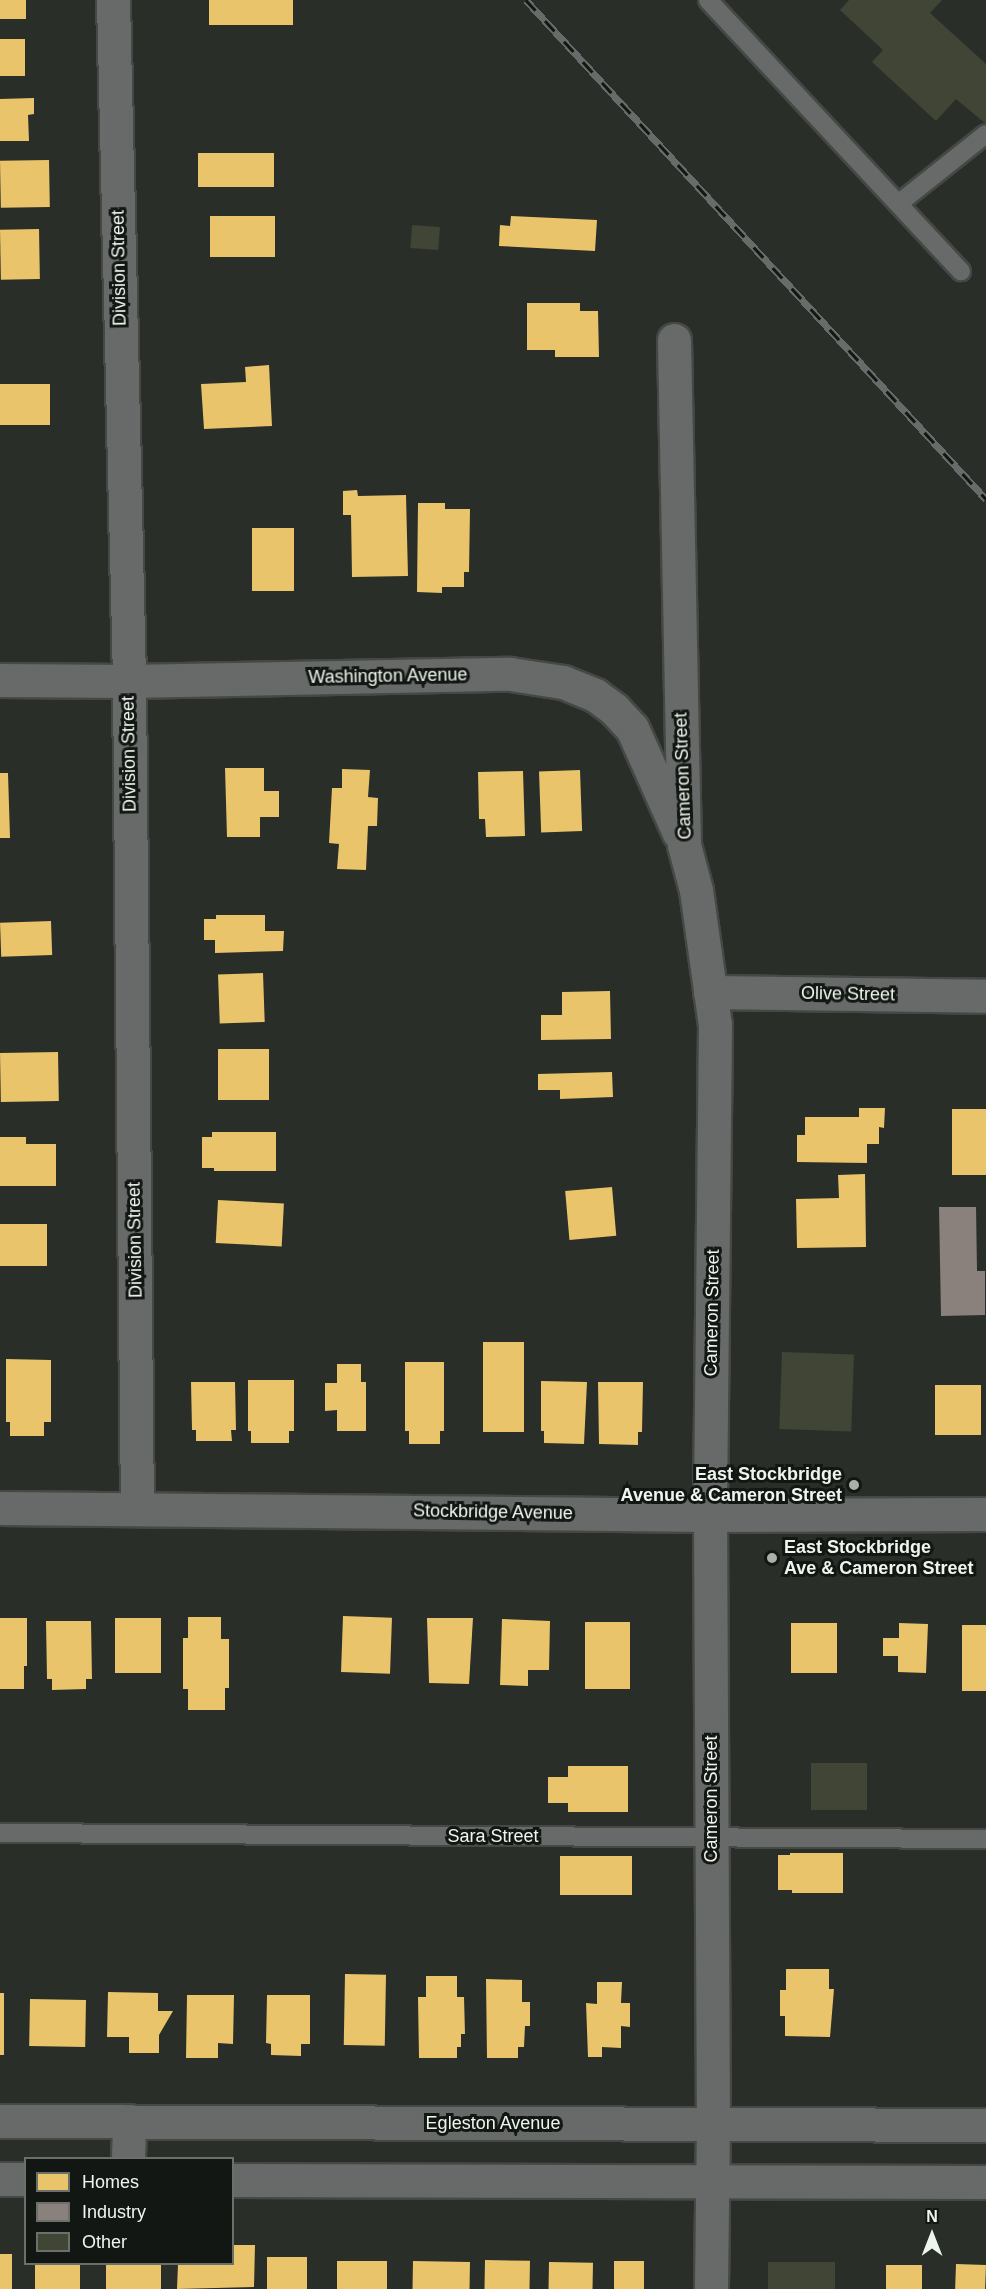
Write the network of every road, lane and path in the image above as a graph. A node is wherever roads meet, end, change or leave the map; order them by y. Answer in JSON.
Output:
{"nodes":[{"id":1,"x":113,"y":0,"type":"edge"},
{"id":2,"x":708,"y":0,"type":"edge"},
{"id":3,"x":986,"y":134,"type":"edge"},
{"id":4,"x":898,"y":204,"type":"junction"},
{"id":5,"x":961,"y":271,"type":"dead end"},
{"id":6,"x":674,"y":340,"type":"dead end"},
{"id":7,"x":0,"y":680,"type":"edge"},
{"id":8,"x":129,"y":681,"type":"junction"},
{"id":9,"x":684,"y":845,"type":"junction"},
{"id":10,"x":710,"y":992,"type":"junction"},
{"id":11,"x":986,"y":996,"type":"edge"},
{"id":12,"x":0,"y":1508,"type":"edge"},
{"id":13,"x":138,"y":1508,"type":"junction"},
{"id":14,"x":986,"y":1514,"type":"edge"},
{"id":15,"x":710,"y":1515,"type":"junction"},
{"id":16,"x":0,"y":1833,"type":"edge"},
{"id":17,"x":710,"y":1838,"type":"junction"},
{"id":18,"x":986,"y":1839,"type":"edge"},
{"id":19,"x":0,"y":2121,"type":"edge"},
{"id":20,"x":129,"y":2121,"type":"junction"},
{"id":21,"x":713,"y":2123,"type":"junction"},
{"id":22,"x":986,"y":2125,"type":"edge"},
{"id":23,"x":128,"y":2157,"type":"edge"},
{"id":24,"x":0,"y":2179,"type":"edge"},
{"id":25,"x":24,"y":2179,"type":"edge"},
{"id":26,"x":234,"y":2180,"type":"edge"},
{"id":27,"x":713,"y":2182,"type":"junction"},
{"id":28,"x":986,"y":2182,"type":"edge"},
{"id":29,"x":711,"y":2289,"type":"edge"}],
"edges":[{"from":1,"to":8,"type":"street","name":"Division Street"},
{"from":2,"to":4,"type":"lane"},
{"from":3,"to":4,"type":"lane"},
{"from":4,"to":5,"type":"lane"},
{"from":6,"to":9,"type":"street","name":"Cameron Street"},
{"from":7,"to":8,"type":"street","name":"Washington Avenue"},
{"from":8,"to":9,"type":"street","name":"Washington Avenue"},
{"from":8,"to":13,"type":"street","name":"Division Street"},
{"from":9,"to":10,"type":"street","name":"Cameron Street"},
{"from":10,"to":11,"type":"street","name":"Olive Street"},
{"from":10,"to":15,"type":"street","name":"Cameron Street"},
{"from":12,"to":13,"type":"street","name":"Stockbridge Avenue"},
{"from":13,"to":15,"type":"street","name":"Stockbridge Avenue"},
{"from":14,"to":15,"type":"street","name":"Stockbridge Avenue"},
{"from":15,"to":17,"type":"street","name":"Cameron Street"},
{"from":16,"to":17,"type":"lane","name":"Sara Street"},
{"from":17,"to":18,"type":"lane","name":"Sara Street"},
{"from":17,"to":21,"type":"street","name":"Cameron Street"},
{"from":19,"to":20,"type":"street","name":"Egleston Avenue"},
{"from":20,"to":21,"type":"street","name":"Egleston Avenue"},
{"from":20,"to":23,"type":"street"},
{"from":21,"to":22,"type":"street","name":"Egleston Avenue"},
{"from":21,"to":27,"type":"street","name":"Cameron Street"},
{"from":24,"to":25,"type":"street"},
{"from":26,"to":27,"type":"street"},
{"from":27,"to":28,"type":"street"},
{"from":27,"to":29,"type":"street","name":"Cameron Street"}]}
